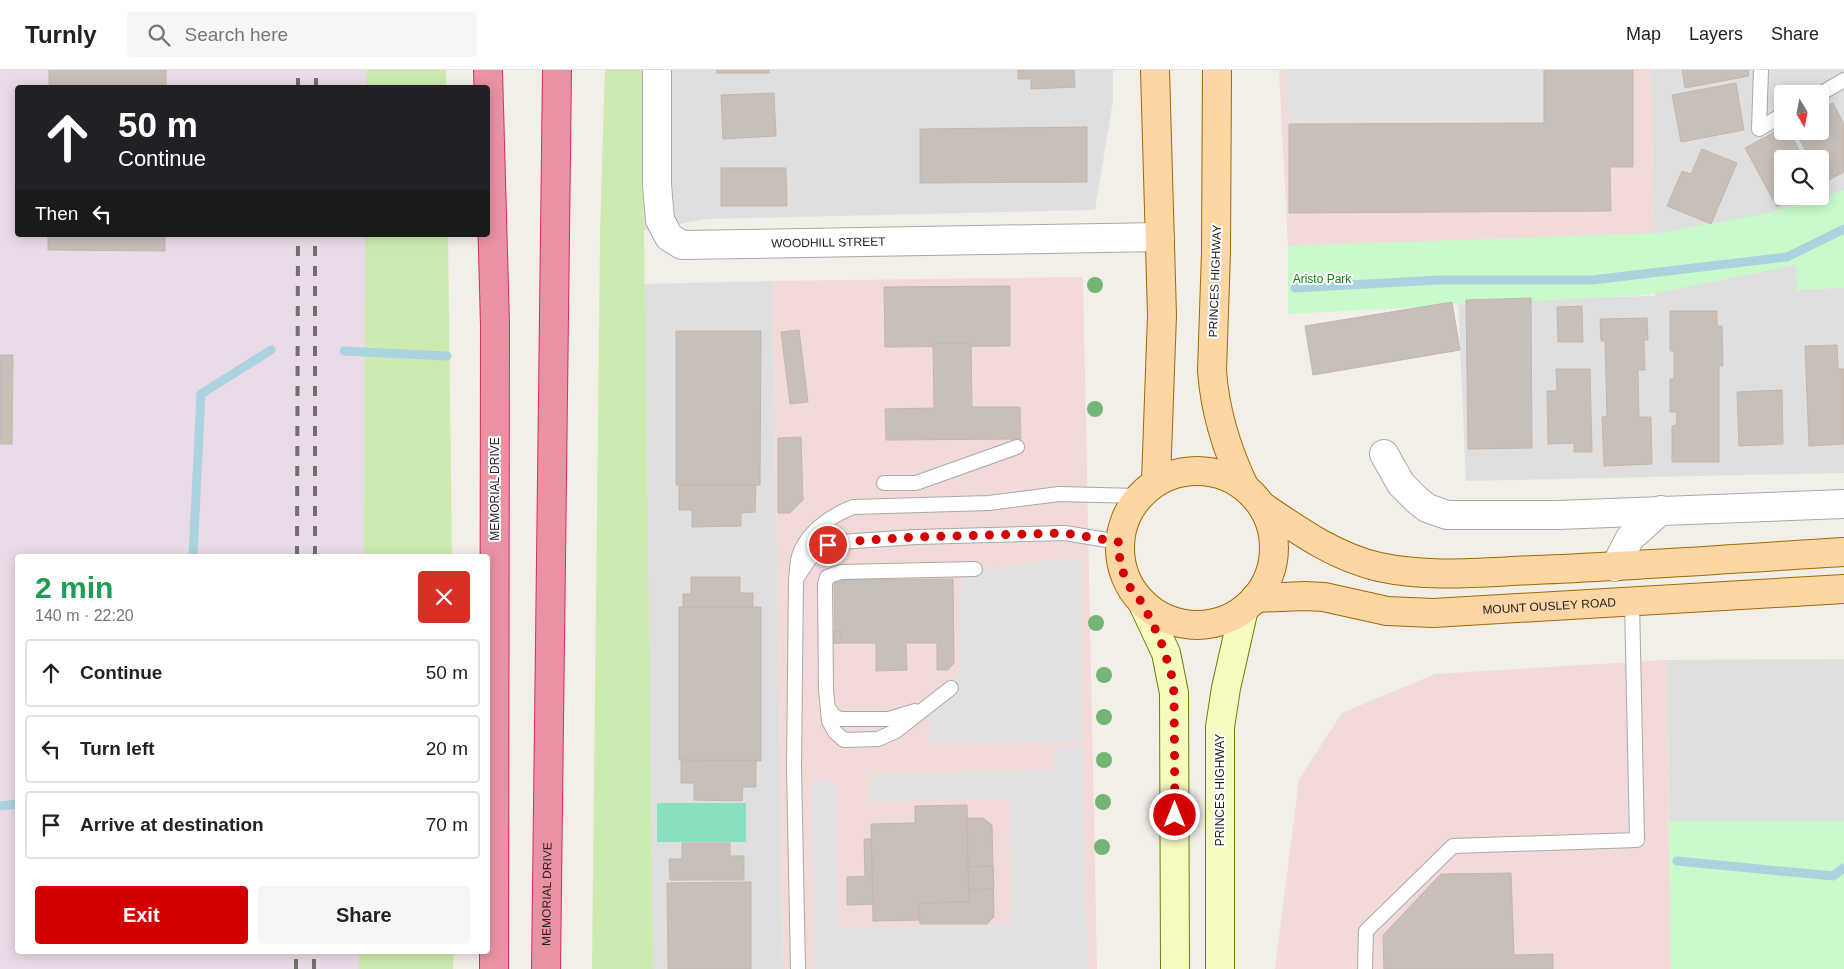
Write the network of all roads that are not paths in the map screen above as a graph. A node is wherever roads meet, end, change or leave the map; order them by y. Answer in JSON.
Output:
{"nodes":[{"id":1,"x":488,"y":70,"type":"edge"},
{"id":2,"x":657,"y":70,"type":"edge"},
{"id":3,"x":1156,"y":70,"type":"edge"},
{"id":4,"x":1217,"y":70,"type":"edge"},
{"id":5,"x":1761,"y":70,"type":"edge"},
{"id":6,"x":557,"y":71,"type":"edge"},
{"id":7,"x":1844,"y":80,"type":"edge"},
{"id":8,"x":488,"y":85,"type":"edge"},
{"id":9,"x":1829,"y":89,"type":"edge"},
{"id":10,"x":1774,"y":120,"type":"edge"},
{"id":11,"x":490,"y":143,"type":"edge"},
{"id":12,"x":1160,"y":237,"type":"junction"},
{"id":13,"x":1017,"y":447,"type":"dead end"},
{"id":14,"x":1384,"y":454,"type":"dead end"},
{"id":15,"x":884,"y":484,"type":"dead end"},
{"id":16,"x":1244,"y":486,"type":"junction"},
{"id":17,"x":1147,"y":489,"type":"junction"},
{"id":18,"x":1844,"y":504,"type":"edge"},
{"id":19,"x":1262,"y":506,"type":"junction"},
{"id":20,"x":1661,"y":510,"type":"junction"},
{"id":21,"x":1119,"y":542,"type":"junction"},
{"id":22,"x":1844,"y":552,"type":"edge"},
{"id":23,"x":1615,"y":567,"type":"junction"},
{"id":24,"x":975,"y":569,"type":"dead end"},
{"id":25,"x":796,"y":579,"type":"junction"},
{"id":26,"x":1844,"y":590,"type":"edge"},
{"id":27,"x":1632,"y":602,"type":"junction"},
{"id":28,"x":1143,"y":604,"type":"junction"},
{"id":29,"x":1249,"y":606,"type":"junction"},
{"id":30,"x":951,"y":688,"type":"dead end"},
{"id":31,"x":828,"y":708,"type":"junction"},
{"id":32,"x":923,"y":709,"type":"junction"},
{"id":33,"x":494,"y":969,"type":"edge"},
{"id":34,"x":546,"y":969,"type":"edge"},
{"id":35,"x":798,"y":969,"type":"edge"},
{"id":36,"x":1175,"y":969,"type":"edge"},
{"id":37,"x":1220,"y":969,"type":"edge"},
{"id":38,"x":1365,"y":969,"type":"edge"}],
"edges":[{"from":1,"to":8,"type":"highway","name":"MEMORIAL DRIVE"},
{"from":2,"to":12,"type":"street","name":"WOODHILL STREET"},
{"from":3,"to":12,"type":"main road"},
{"from":4,"to":16,"type":"main road","name":"PRINCES HIGHWAY"},
{"from":5,"to":10,"type":"lane"},
{"from":6,"to":34,"type":"highway","name":"MEMORIAL DRIVE"},
{"from":7,"to":9,"type":"lane"},
{"from":11,"to":33,"type":"highway","name":"MEMORIAL DRIVE"},
{"from":12,"to":17,"type":"main road"},
{"from":13,"to":15,"type":"lane"},
{"from":14,"to":20,"type":"street"},
{"from":16,"to":17,"type":"main road"},
{"from":16,"to":19,"type":"main road"},
{"from":17,"to":21,"type":"main road"},
{"from":17,"to":25,"type":"lane"},
{"from":18,"to":20,"type":"street"},
{"from":19,"to":23,"type":"main road"},
{"from":19,"to":29,"type":"main road"},
{"from":20,"to":23,"type":"street"},
{"from":21,"to":25,"type":"lane"},
{"from":21,"to":28,"type":"main road"},
{"from":22,"to":23,"type":"main road"},
{"from":24,"to":31,"type":"lane"},
{"from":25,"to":35,"type":"lane"},
{"from":26,"to":27,"type":"main road","name":"MOUNT OUSLEY ROAD"},
{"from":27,"to":29,"type":"main road","name":"MOUNT OUSLEY ROAD"},
{"from":27,"to":38,"type":"lane"},
{"from":28,"to":29,"type":"main road"},
{"from":28,"to":36,"type":"main road"},
{"from":29,"to":37,"type":"main road","name":"PRINCES HIGHWAY"},
{"from":30,"to":32,"type":"lane"},
{"from":31,"to":32,"type":"lane"},
{"from":31,"to":32,"type":"lane"}]}
